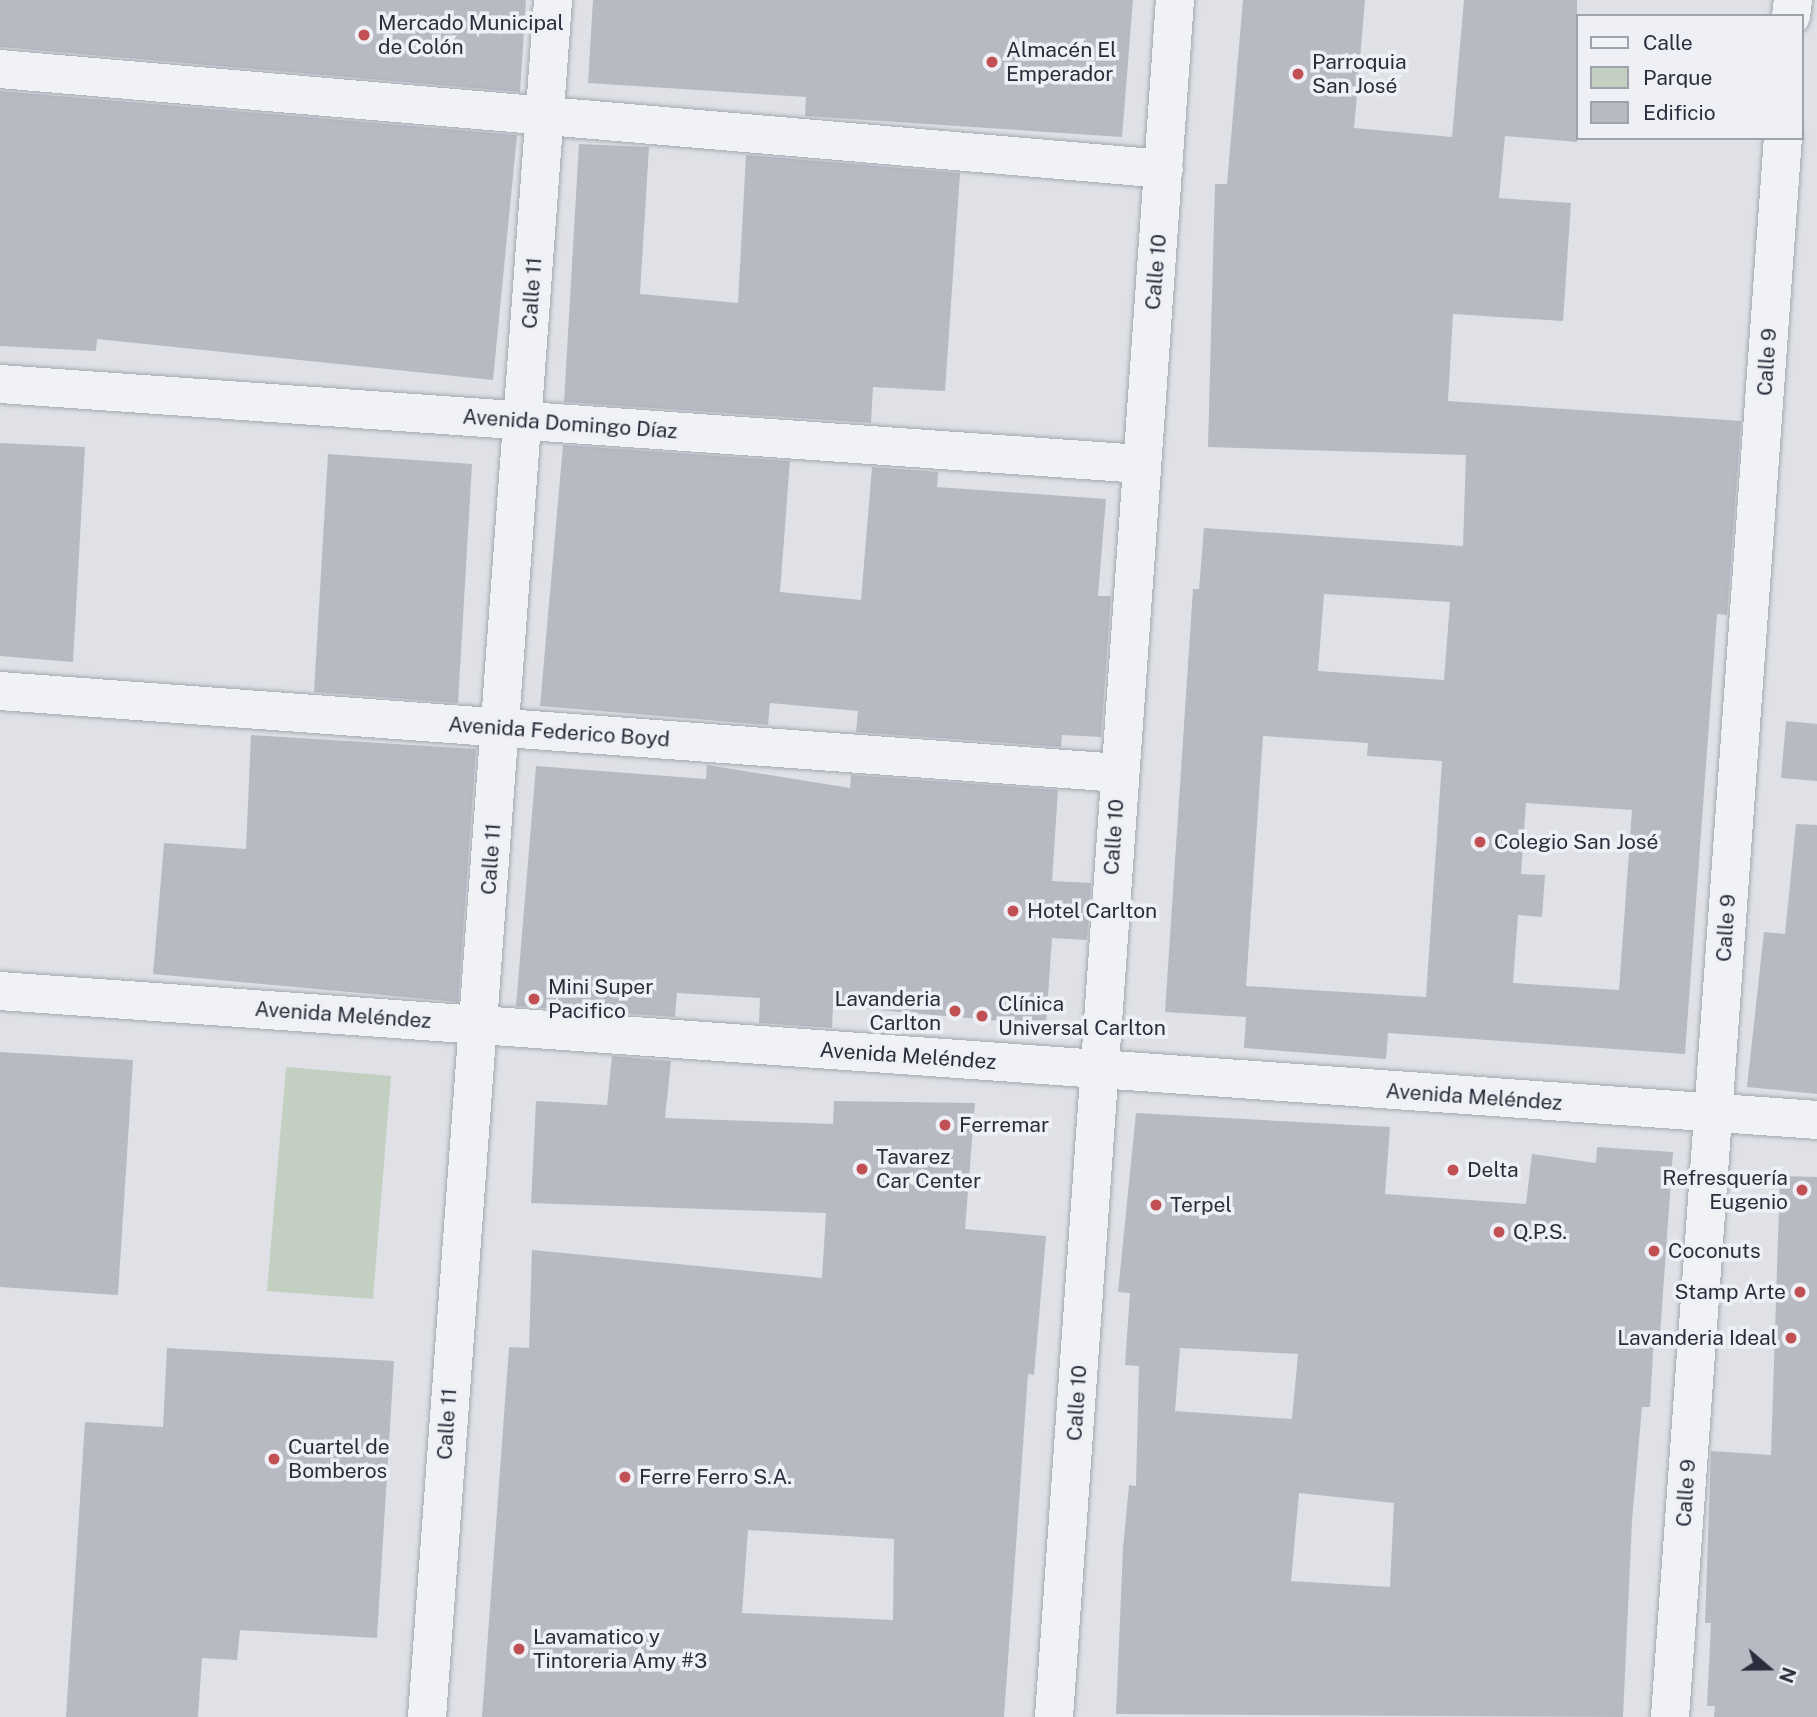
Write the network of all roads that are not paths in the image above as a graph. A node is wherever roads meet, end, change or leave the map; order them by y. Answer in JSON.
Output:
{"nodes":[{"id":1,"x":553,"y":0,"type":"edge"},
{"id":2,"x":1175,"y":0,"type":"edge"},
{"id":3,"x":0,"y":69,"type":"edge"},
{"id":4,"x":545,"y":111,"type":"junction"},
{"id":5,"x":1783,"y":140,"type":"edge"},
{"id":6,"x":1164,"y":169,"type":"junction"},
{"id":7,"x":0,"y":384,"type":"edge"},
{"id":8,"x":523,"y":421,"type":"junction"},
{"id":9,"x":1141,"y":464,"type":"junction"},
{"id":10,"x":0,"y":691,"type":"edge"},
{"id":11,"x":500,"y":727,"type":"junction"},
{"id":12,"x":1119,"y":773,"type":"junction"},
{"id":13,"x":0,"y":991,"type":"edge"},
{"id":14,"x":478,"y":1025,"type":"junction"},
{"id":15,"x":1097,"y":1069,"type":"junction"},
{"id":16,"x":1712,"y":1114,"type":"junction"},
{"id":17,"x":1817,"y":1120,"type":"edge"},
{"id":18,"x":427,"y":1717,"type":"edge"},
{"id":19,"x":1054,"y":1717,"type":"edge"},
{"id":20,"x":1670,"y":1717,"type":"edge"}],
"edges":[{"from":1,"to":4,"type":"street","name":"Calle 11"},
{"from":2,"to":6,"type":"street","name":"Calle 10"},
{"from":3,"to":4,"type":"street"},
{"from":4,"to":6,"type":"street"},
{"from":4,"to":8,"type":"street","name":"Calle 11"},
{"from":5,"to":16,"type":"street","name":"Calle 9"},
{"from":6,"to":9,"type":"street","name":"Calle 10"},
{"from":7,"to":8,"type":"street","name":"Avenida Domingo Díaz"},
{"from":8,"to":9,"type":"street","name":"Avenida Domingo Díaz"},
{"from":8,"to":11,"type":"street","name":"Calle 11"},
{"from":9,"to":12,"type":"street","name":"Calle 10"},
{"from":10,"to":11,"type":"street","name":"Avenida Federico Boyd"},
{"from":11,"to":12,"type":"street","name":"Avenida Federico Boyd"},
{"from":11,"to":14,"type":"street","name":"Calle 11"},
{"from":12,"to":15,"type":"street","name":"Calle 10"},
{"from":13,"to":14,"type":"street","name":"Avenida Meléndez"},
{"from":14,"to":15,"type":"street","name":"Avenida Meléndez"},
{"from":14,"to":18,"type":"street","name":"Calle 11"},
{"from":15,"to":16,"type":"street","name":"Avenida Meléndez"},
{"from":15,"to":19,"type":"street","name":"Calle 10"},
{"from":16,"to":17,"type":"street","name":"Avenida Meléndez"},
{"from":16,"to":20,"type":"street","name":"Calle 9"}]}
